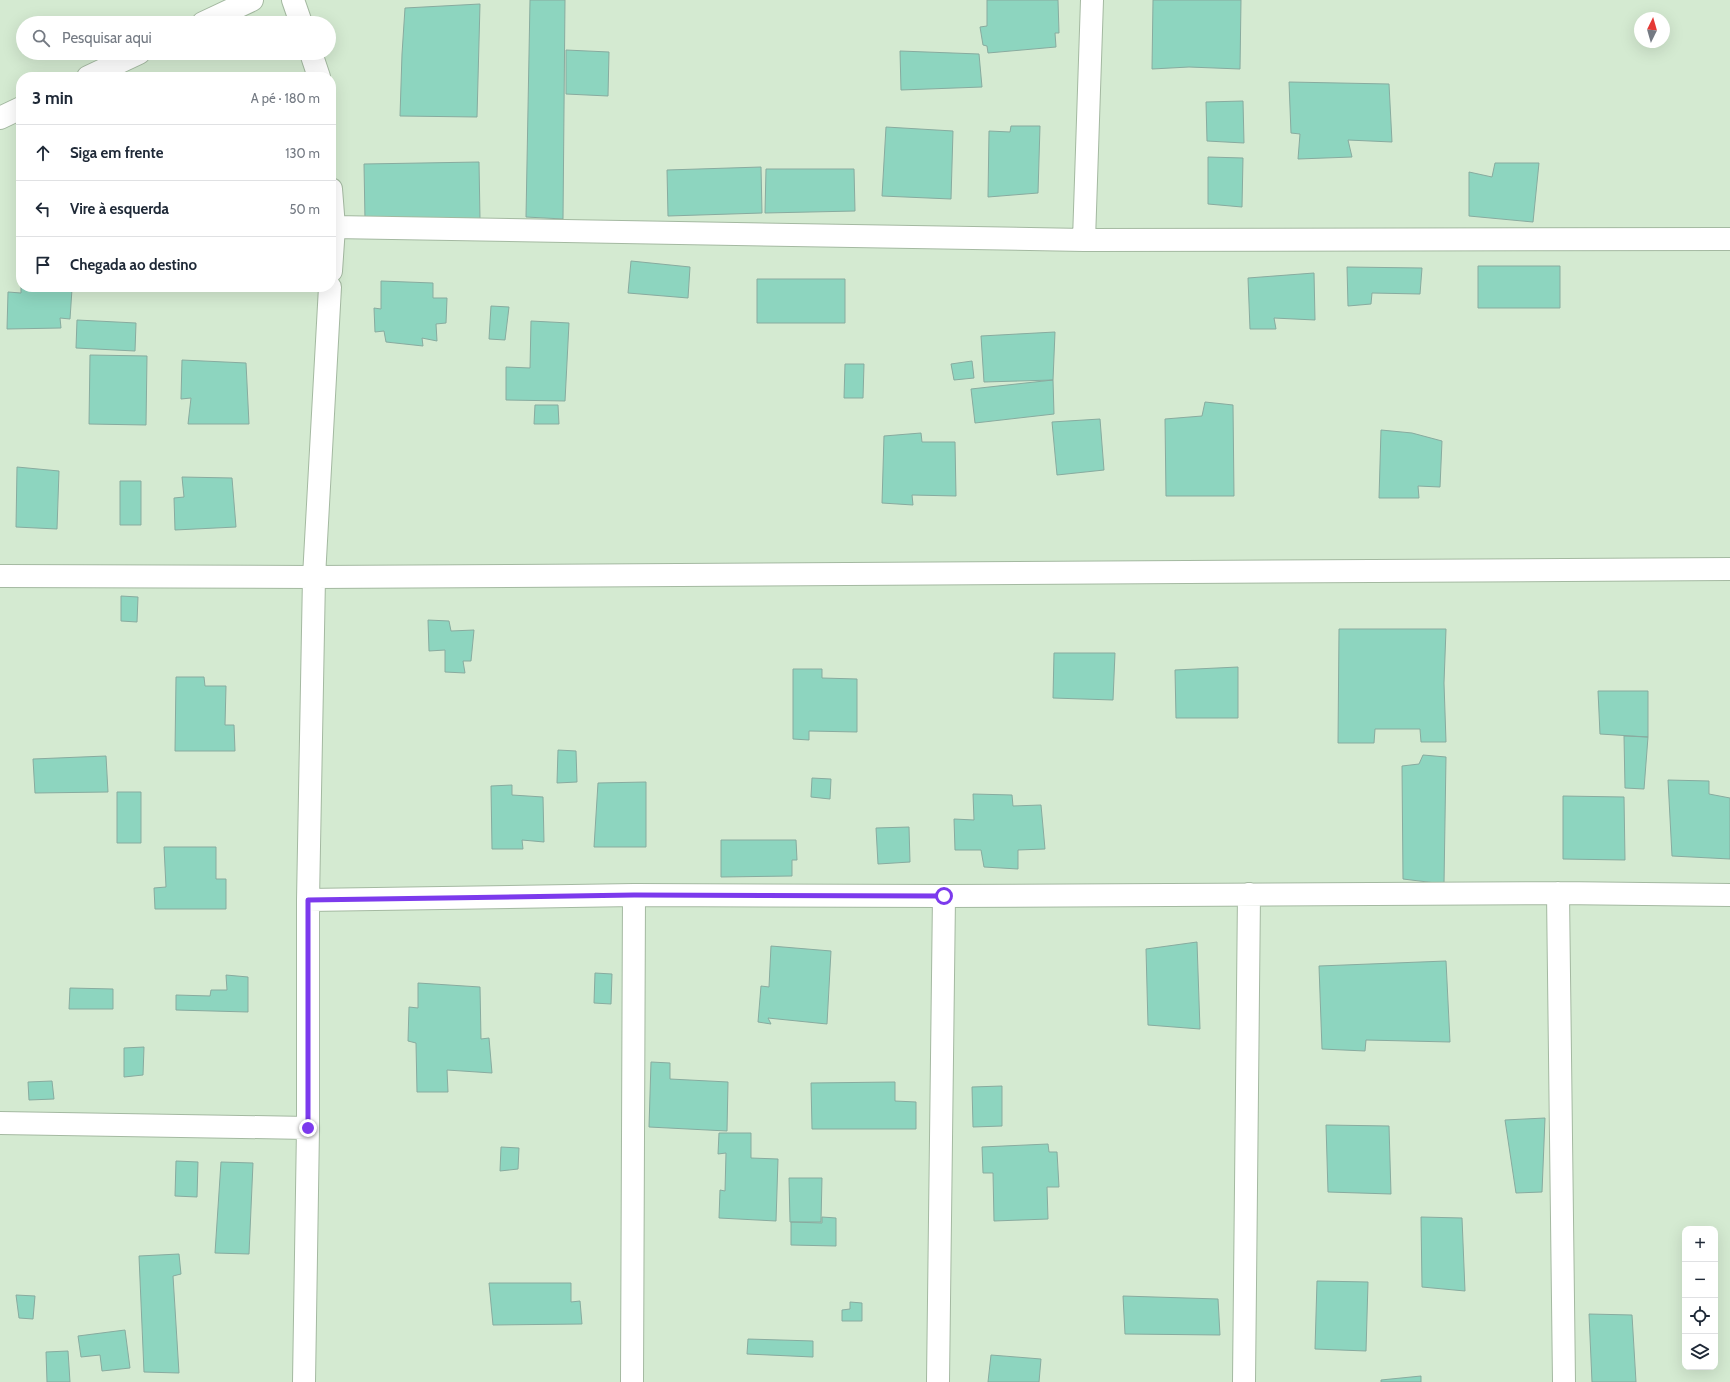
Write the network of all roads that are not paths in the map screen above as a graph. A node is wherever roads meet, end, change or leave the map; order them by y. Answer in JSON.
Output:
{"nodes":[{"id":1,"x":252,"y":0,"type":"edge"},
{"id":2,"x":293,"y":0,"type":"edge"},
{"id":3,"x":1092,"y":0,"type":"edge"},
{"id":4,"x":218,"y":16,"type":"edge"},
{"id":5,"x":299,"y":16,"type":"edge"},
{"id":6,"x":124,"y":60,"type":"edge"},
{"id":7,"x":313,"y":60,"type":"edge"},
{"id":8,"x":99,"y":72,"type":"edge"},
{"id":9,"x":317,"y":72,"type":"edge"},
{"id":10,"x":16,"y":110,"type":"edge"},
{"id":11,"x":0,"y":118,"type":"edge"},
{"id":12,"x":336,"y":227,"type":"edge"},
{"id":13,"x":1730,"y":239,"type":"edge"},
{"id":14,"x":1084,"y":240,"type":"junction"},
{"id":15,"x":330,"y":292,"type":"edge"},
{"id":16,"x":1730,"y":569,"type":"edge"},
{"id":17,"x":0,"y":576,"type":"edge"},
{"id":18,"x":314,"y":577,"type":"junction"},
{"id":19,"x":1558,"y":893,"type":"junction"},
{"id":20,"x":1249,"y":894,"type":"junction"},
{"id":21,"x":634,"y":895,"type":"junction"},
{"id":22,"x":1730,"y":895,"type":"edge"},
{"id":23,"x":944,"y":896,"type":"junction"},
{"id":24,"x":308,"y":900,"type":"junction"},
{"id":25,"x":0,"y":1123,"type":"edge"},
{"id":26,"x":308,"y":1128,"type":"junction"},
{"id":27,"x":304,"y":1382,"type":"edge"},
{"id":28,"x":632,"y":1382,"type":"edge"},
{"id":29,"x":938,"y":1382,"type":"edge"},
{"id":30,"x":1244,"y":1382,"type":"edge"},
{"id":31,"x":1564,"y":1382,"type":"edge"}],
"edges":[{"from":1,"to":4,"type":"street"},
{"from":2,"to":5,"type":"street"},
{"from":3,"to":14,"type":"street"},
{"from":6,"to":8,"type":"street"},
{"from":7,"to":9,"type":"street"},
{"from":10,"to":11,"type":"street"},
{"from":12,"to":14,"type":"street"},
{"from":13,"to":14,"type":"street"},
{"from":15,"to":18,"type":"street"},
{"from":16,"to":18,"type":"street"},
{"from":17,"to":18,"type":"street"},
{"from":18,"to":24,"type":"street"},
{"from":19,"to":20,"type":"street"},
{"from":19,"to":22,"type":"street"},
{"from":19,"to":31,"type":"street"},
{"from":20,"to":23,"type":"street"},
{"from":20,"to":30,"type":"street"},
{"from":21,"to":23,"type":"street"},
{"from":21,"to":24,"type":"street"},
{"from":21,"to":28,"type":"street"},
{"from":23,"to":29,"type":"street"},
{"from":24,"to":26,"type":"street"},
{"from":25,"to":26,"type":"street"},
{"from":26,"to":27,"type":"street"}]}
